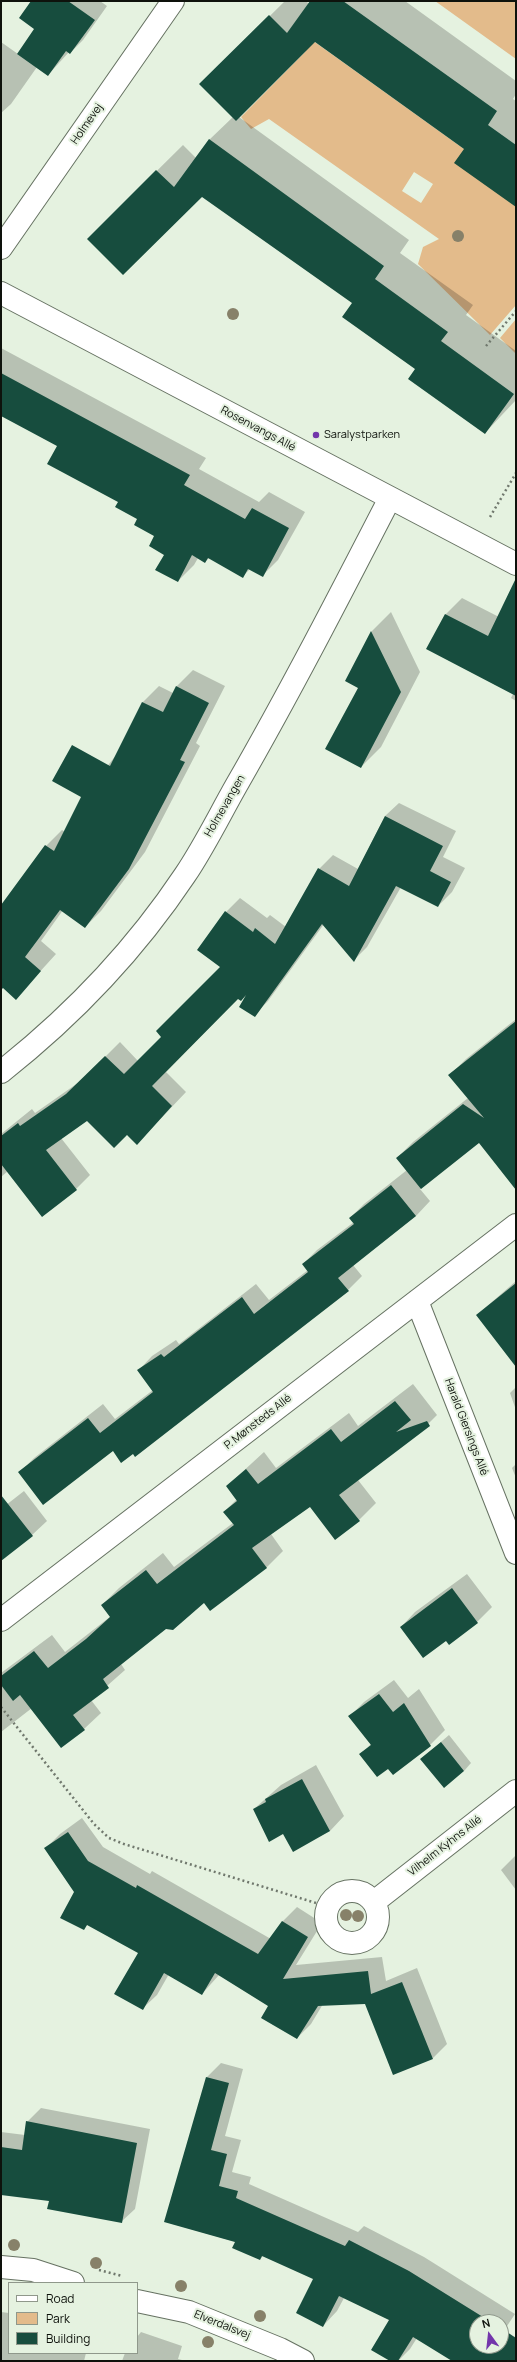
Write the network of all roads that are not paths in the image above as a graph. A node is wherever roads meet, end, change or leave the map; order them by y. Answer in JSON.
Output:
{"nodes":[{"id":1,"x":173,"y":1,"type":"edge"},
{"id":2,"x":1,"y":248,"type":"edge"},
{"id":3,"x":1,"y":293,"type":"edge"},
{"id":4,"x":390,"y":498,"type":"junction"},
{"id":5,"x":516,"y":564,"type":"edge"},
{"id":6,"x":1,"y":1072,"type":"edge"},
{"id":7,"x":516,"y":1225,"type":"edge"},
{"id":8,"x":417,"y":1301,"type":"junction"},
{"id":9,"x":516,"y":1553,"type":"edge"},
{"id":10,"x":1,"y":1620,"type":"edge"},
{"id":11,"x":516,"y":1791,"type":"edge"},
{"id":12,"x":374,"y":1902,"type":"junction"},
{"id":13,"x":1,"y":2267,"type":"edge"},
{"id":14,"x":70,"y":2282,"type":"edge"},
{"id":15,"x":138,"y":2300,"type":"edge"},
{"id":16,"x":303,"y":2361,"type":"edge"}],
"edges":[{"from":1,"to":2,"type":"street","name":"Holmevej"},
{"from":3,"to":4,"type":"street","name":"Rosenvangs Allé"},
{"from":4,"to":5,"type":"street","name":"Rosenvangs Allé"},
{"from":4,"to":6,"type":"street","name":"Holmevangen"},
{"from":7,"to":8,"type":"street","name":"P. Mønsteds Allé"},
{"from":8,"to":9,"type":"street","name":"Harald Giersings Allé"},
{"from":8,"to":10,"type":"street","name":"P. Mønsteds Allé"},
{"from":11,"to":12,"type":"street","name":"Vilhelm Kyhns Allé"},
{"from":12,"to":12,"type":"street"},
{"from":13,"to":14,"type":"street"},
{"from":15,"to":16,"type":"street","name":"Elverdalsvej"}]}
